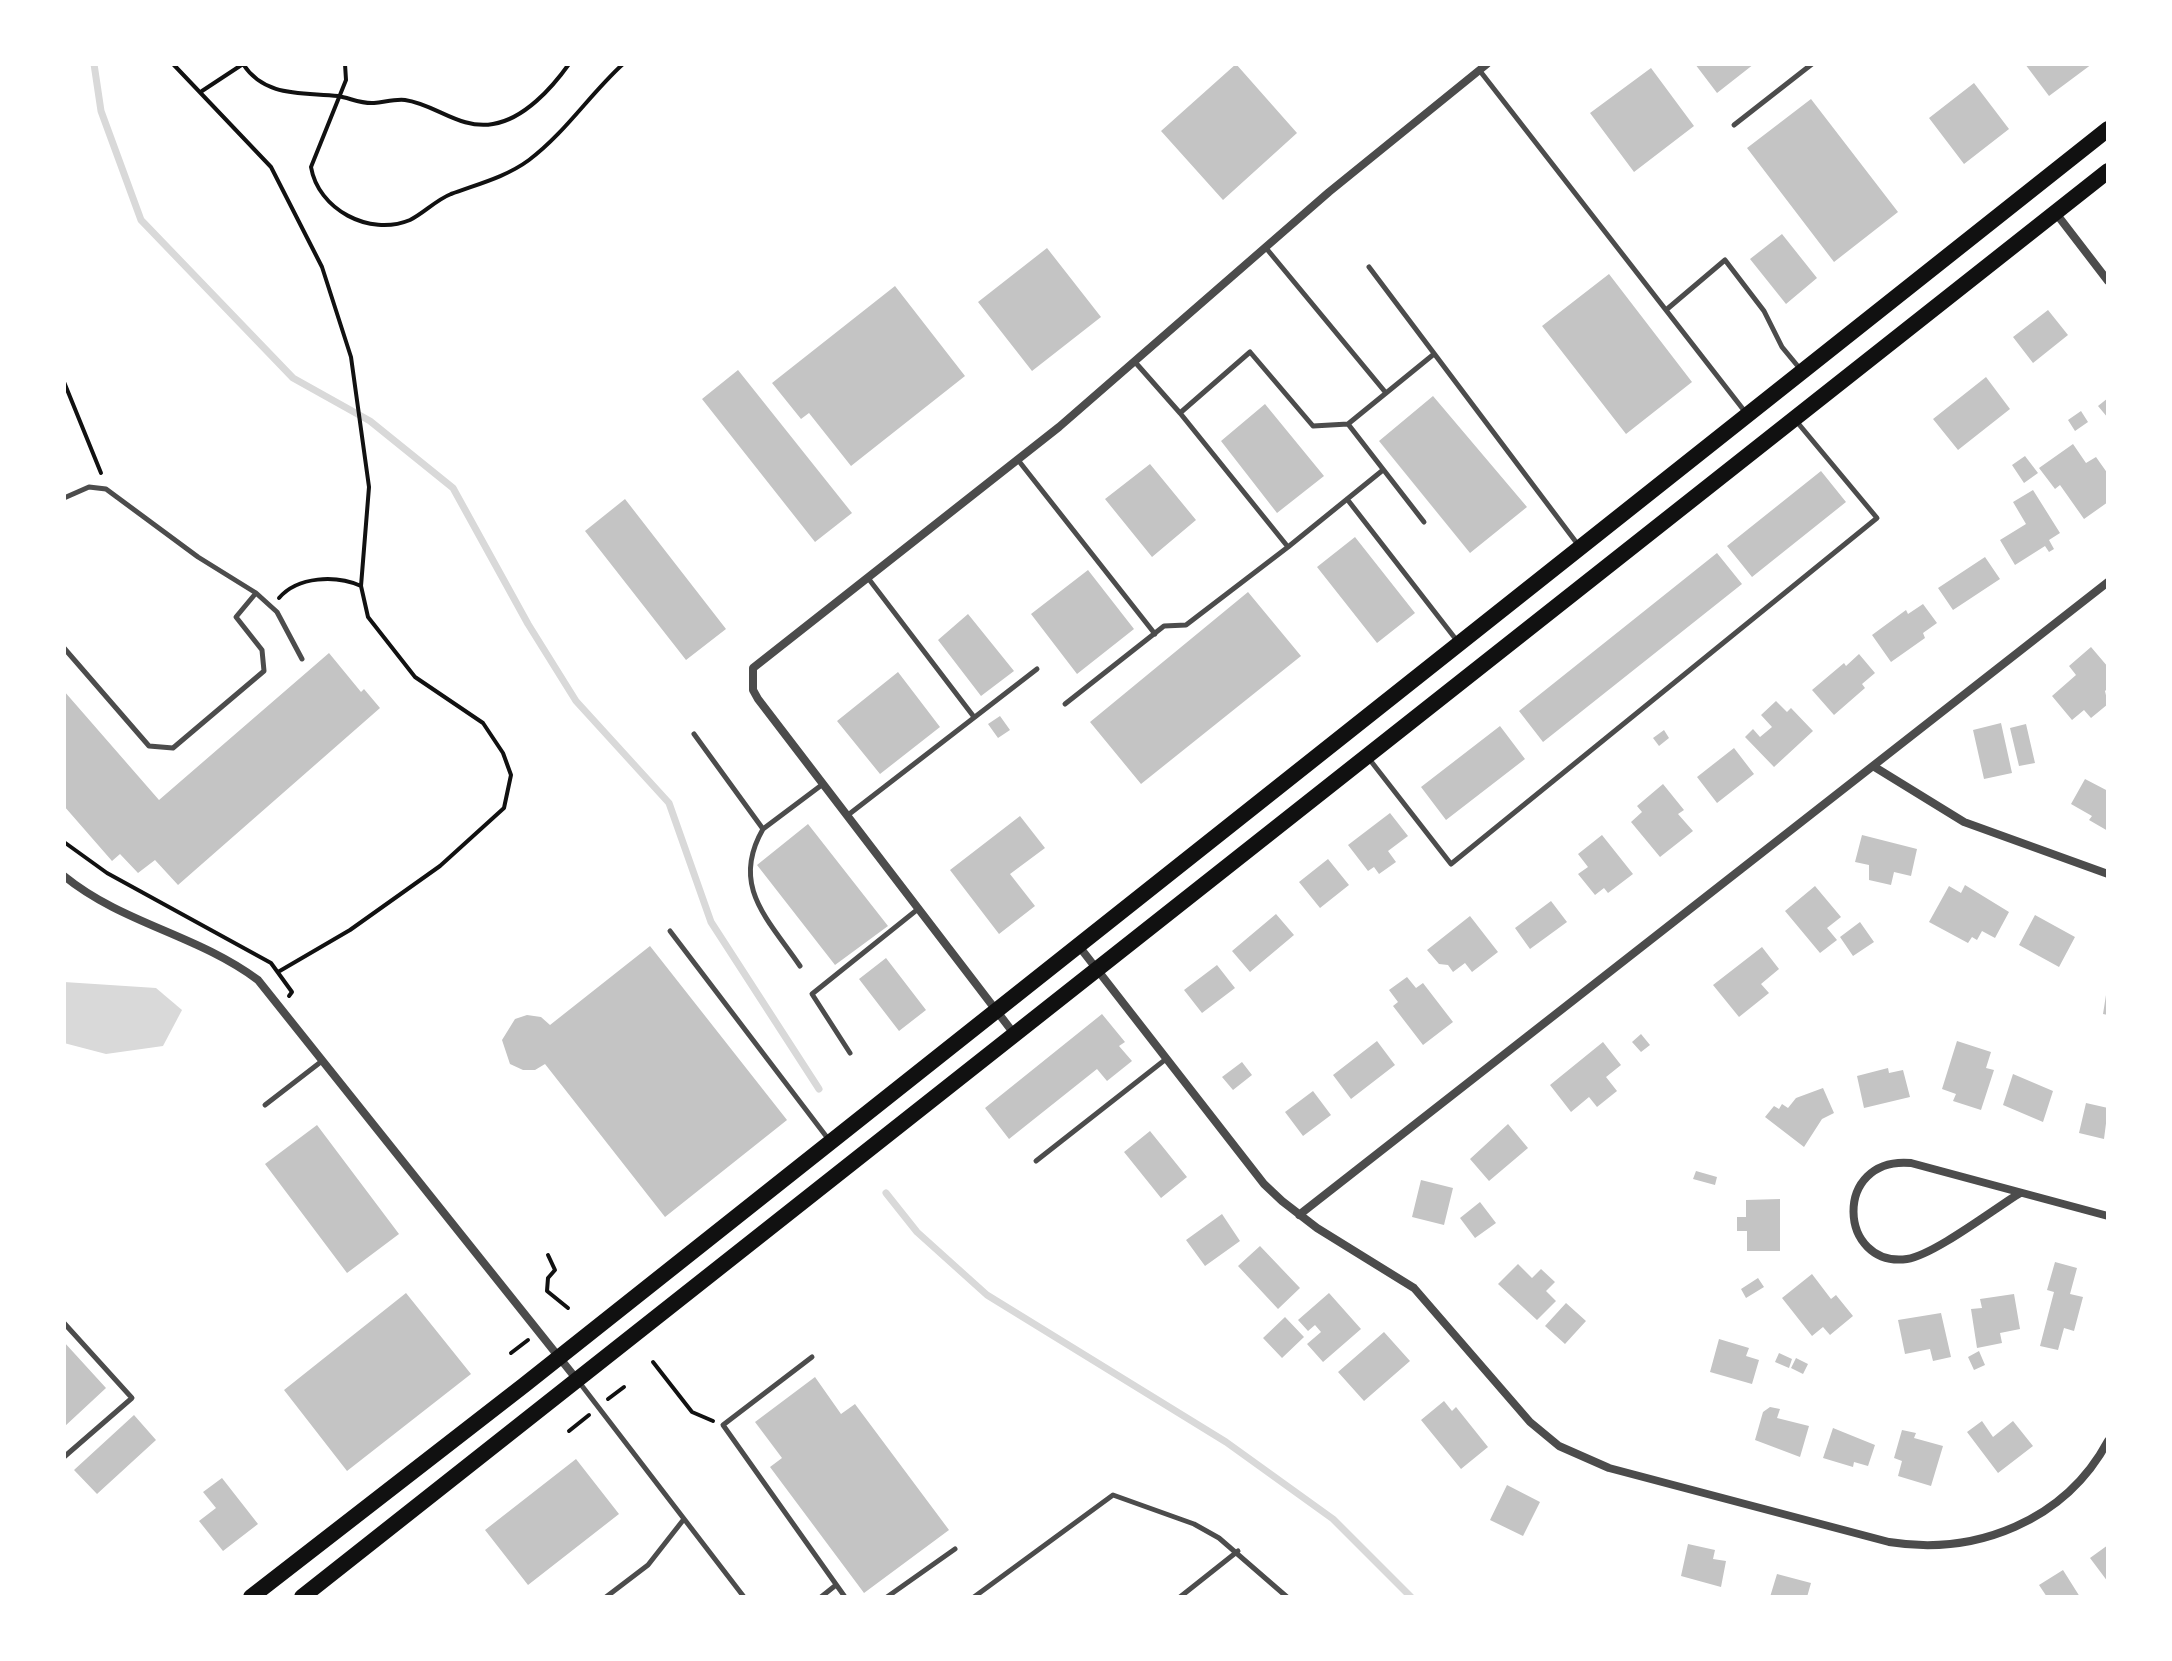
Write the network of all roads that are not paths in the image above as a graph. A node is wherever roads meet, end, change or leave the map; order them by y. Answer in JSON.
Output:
{"nodes":[{"id":1,"x":1812,"y":64,"type":"edge"},
{"id":2,"x":1483,"y":67,"type":"edge"},
{"id":3,"x":1734,"y":125,"type":"dead end"},
{"id":4,"x":2108,"y":129,"type":"edge"},
{"id":5,"x":2108,"y":171,"type":"edge"},
{"id":6,"x":2055,"y":212,"type":"junction"},
{"id":7,"x":1266,"y":248,"type":"junction"},
{"id":8,"x":1369,"y":267,"type":"dead end"},
{"id":9,"x":2108,"y":281,"type":"edge"},
{"id":10,"x":1666,"y":310,"type":"junction"},
{"id":11,"x":1434,"y":354,"type":"junction"},
{"id":12,"x":1135,"y":362,"type":"junction"},
{"id":13,"x":1801,"y":371,"type":"junction"},
{"id":14,"x":1386,"y":393,"type":"junction"},
{"id":15,"x":1180,"y":413,"type":"junction"},
{"id":16,"x":1747,"y":414,"type":"junction"},
{"id":17,"x":1794,"y":417,"type":"junction"},
{"id":18,"x":1348,"y":424,"type":"junction"},
{"id":19,"x":1018,"y":460,"type":"junction"},
{"id":20,"x":1383,"y":470,"type":"junction"},
{"id":21,"x":64,"y":498,"type":"edge"},
{"id":22,"x":1347,"y":499,"type":"junction"},
{"id":23,"x":1424,"y":522,"type":"dead end"},
{"id":24,"x":1288,"y":547,"type":"junction"},
{"id":25,"x":1579,"y":547,"type":"junction"},
{"id":26,"x":867,"y":577,"type":"junction"},
{"id":27,"x":2108,"y":582,"type":"edge"},
{"id":28,"x":256,"y":593,"type":"junction"},
{"id":29,"x":1155,"y":634,"type":"junction"},
{"id":30,"x":1459,"y":642,"type":"junction"},
{"id":31,"x":64,"y":648,"type":"edge"},
{"id":32,"x":302,"y":659,"type":"dead end"},
{"id":33,"x":1037,"y":669,"type":"dead end"},
{"id":34,"x":1065,"y":704,"type":"dead end"},
{"id":35,"x":974,"y":717,"type":"junction"},
{"id":36,"x":694,"y":734,"type":"dead end"},
{"id":37,"x":1367,"y":756,"type":"junction"},
{"id":38,"x":1873,"y":766,"type":"junction"},
{"id":39,"x":824,"y":783,"type":"junction"},
{"id":40,"x":848,"y":815,"type":"junction"},
{"id":41,"x":763,"y":829,"type":"junction"},
{"id":42,"x":2108,"y":874,"type":"edge"},
{"id":43,"x":64,"y":876,"type":"edge"},
{"id":44,"x":919,"y":909,"type":"junction"},
{"id":45,"x":670,"y":931,"type":"dead end"},
{"id":46,"x":1078,"y":944,"type":"junction"},
{"id":47,"x":800,"y":966,"type":"dead end"},
{"id":48,"x":1098,"y":970,"type":"junction"},
{"id":49,"x":995,"y":1009,"type":"junction"},
{"id":50,"x":1015,"y":1035,"type":"junction"},
{"id":51,"x":850,"y":1053,"type":"dead end"},
{"id":52,"x":1167,"y":1058,"type":"junction"},
{"id":53,"x":322,"y":1061,"type":"junction"},
{"id":54,"x":265,"y":1105,"type":"dead end"},
{"id":55,"x":830,"y":1142,"type":"junction"},
{"id":56,"x":1036,"y":1161,"type":"dead end"},
{"id":57,"x":2020,"y":1193,"type":"junction"},
{"id":58,"x":1299,"y":1215,"type":"junction"},
{"id":59,"x":2108,"y":1216,"type":"edge"},
{"id":60,"x":64,"y":1323,"type":"edge"},
{"id":61,"x":559,"y":1357,"type":"junction"},
{"id":62,"x":812,"y":1357,"type":"dead end"},
{"id":63,"x":579,"y":1382,"type":"junction"},
{"id":64,"x":2108,"y":1441,"type":"edge"},
{"id":65,"x":64,"y":1457,"type":"edge"},
{"id":66,"x":684,"y":1519,"type":"junction"},
{"id":67,"x":955,"y":1549,"type":"dead end"},
{"id":68,"x":1238,"y":1551,"type":"junction"},
{"id":69,"x":836,"y":1585,"type":"junction"},
{"id":70,"x":251,"y":1597,"type":"edge"},
{"id":71,"x":302,"y":1597,"type":"edge"},
{"id":72,"x":606,"y":1597,"type":"edge"},
{"id":73,"x":744,"y":1597,"type":"edge"},
{"id":74,"x":821,"y":1597,"type":"edge"},
{"id":75,"x":845,"y":1597,"type":"edge"},
{"id":76,"x":887,"y":1597,"type":"edge"},
{"id":77,"x":974,"y":1597,"type":"edge"},
{"id":78,"x":1180,"y":1597,"type":"edge"},
{"id":79,"x":1287,"y":1597,"type":"edge"}],
"edges":[{"from":1,"to":3,"type":"lane"},
{"from":2,"to":7,"type":"street"},
{"from":2,"to":10,"type":"lane"},
{"from":4,"to":13,"type":"main road"},
{"from":5,"to":6,"type":"main road"},
{"from":6,"to":9,"type":"street"},
{"from":6,"to":17,"type":"main road"},
{"from":7,"to":12,"type":"street"},
{"from":7,"to":14,"type":"lane"},
{"from":8,"to":11,"type":"lane"},
{"from":10,"to":13,"type":"lane"},
{"from":10,"to":16,"type":"lane"},
{"from":11,"to":14,"type":"lane"},
{"from":11,"to":25,"type":"lane"},
{"from":12,"to":15,"type":"lane"},
{"from":12,"to":19,"type":"street"},
{"from":13,"to":16,"type":"main road"},
{"from":14,"to":18,"type":"lane"},
{"from":15,"to":18,"type":"lane"},
{"from":15,"to":24,"type":"lane"},
{"from":16,"to":25,"type":"main road"},
{"from":17,"to":37,"type":"main road"},
{"from":17,"to":37,"type":"lane"},
{"from":18,"to":20,"type":"lane"},
{"from":19,"to":26,"type":"street"},
{"from":19,"to":29,"type":"lane"},
{"from":20,"to":22,"type":"lane"},
{"from":20,"to":23,"type":"lane"},
{"from":21,"to":28,"type":"lane"},
{"from":22,"to":24,"type":"lane"},
{"from":22,"to":30,"type":"lane"},
{"from":24,"to":29,"type":"lane"},
{"from":25,"to":30,"type":"main road"},
{"from":26,"to":35,"type":"lane"},
{"from":26,"to":39,"type":"street"},
{"from":27,"to":38,"type":"street"},
{"from":28,"to":31,"type":"lane"},
{"from":28,"to":32,"type":"lane"},
{"from":29,"to":34,"type":"lane"},
{"from":30,"to":46,"type":"main road"},
{"from":33,"to":35,"type":"lane"},
{"from":35,"to":40,"type":"lane"},
{"from":36,"to":41,"type":"lane"},
{"from":37,"to":48,"type":"main road"},
{"from":38,"to":42,"type":"street"},
{"from":38,"to":58,"type":"street"},
{"from":39,"to":40,"type":"street"},
{"from":39,"to":41,"type":"lane"},
{"from":40,"to":44,"type":"street"},
{"from":41,"to":47,"type":"lane"},
{"from":43,"to":53,"type":"street"},
{"from":44,"to":49,"type":"street"},
{"from":44,"to":51,"type":"lane"},
{"from":45,"to":55,"type":"lane"},
{"from":46,"to":48,"type":"street"},
{"from":46,"to":49,"type":"main road"},
{"from":48,"to":50,"type":"main road"},
{"from":48,"to":52,"type":"street"},
{"from":49,"to":50,"type":"street"},
{"from":49,"to":55,"type":"main road"},
{"from":50,"to":63,"type":"main road"},
{"from":52,"to":56,"type":"lane"},
{"from":52,"to":58,"type":"street"},
{"from":53,"to":54,"type":"lane"},
{"from":53,"to":61,"type":"street"},
{"from":55,"to":61,"type":"main road"},
{"from":57,"to":57,"type":"street"},
{"from":57,"to":59,"type":"street"},
{"from":58,"to":64,"type":"street"},
{"from":60,"to":65,"type":"lane"},
{"from":61,"to":63,"type":"street"},
{"from":61,"to":70,"type":"main road"},
{"from":62,"to":69,"type":"lane"},
{"from":63,"to":66,"type":"lane"},
{"from":63,"to":71,"type":"main road"},
{"from":66,"to":72,"type":"lane"},
{"from":66,"to":73,"type":"lane"},
{"from":67,"to":76,"type":"lane"},
{"from":68,"to":77,"type":"lane"},
{"from":68,"to":78,"type":"lane"},
{"from":68,"to":79,"type":"lane"},
{"from":69,"to":74,"type":"lane"},
{"from":69,"to":75,"type":"lane"}]}
